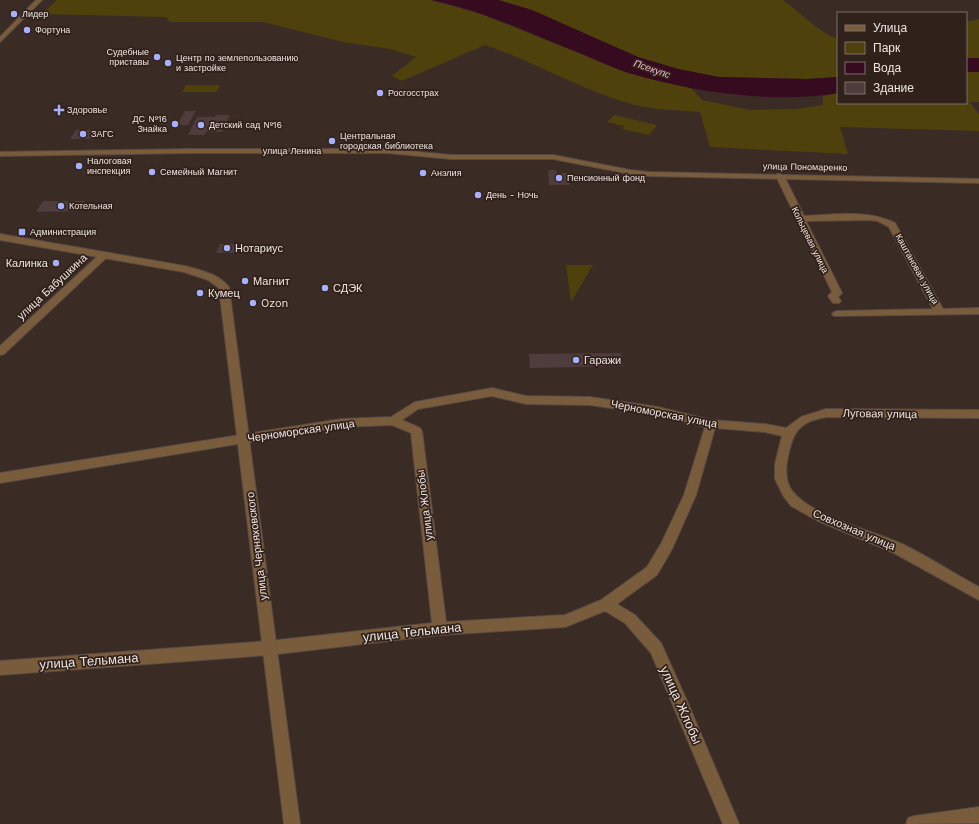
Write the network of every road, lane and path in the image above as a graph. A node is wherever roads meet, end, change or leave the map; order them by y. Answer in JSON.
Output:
{"nodes":[{"id":1,"x":40,"y":0,"type":"edge"},
{"id":2,"x":0,"y":40,"type":"edge"},
{"id":3,"x":0,"y":154,"type":"edge"},
{"id":4,"x":630,"y":172,"type":"joint"},
{"id":5,"x":780,"y":176,"type":"junction"},
{"id":6,"x":979,"y":181,"type":"edge"},
{"id":7,"x":800,"y":218,"type":"junction"},
{"id":8,"x":0,"y":237,"type":"edge"},
{"id":9,"x":103,"y":256,"type":"junction"},
{"id":10,"x":836,"y":301,"type":"dead end"},
{"id":11,"x":979,"y":311,"type":"edge"},
{"id":12,"x":940,"y":312,"type":"junction"},
{"id":13,"x":837,"y":314,"type":"dead end"},
{"id":14,"x":0,"y":352,"type":"edge"},
{"id":15,"x":979,"y":414,"type":"edge"},
{"id":16,"x":393,"y":421,"type":"junction"},
{"id":17,"x":711,"y":424,"type":"junction"},
{"id":18,"x":788,"y":433,"type":"junction"},
{"id":19,"x":244,"y":439,"type":"junction"},
{"id":20,"x":0,"y":478,"type":"edge"},
{"id":21,"x":979,"y":594,"type":"edge"},
{"id":22,"x":606,"y":604,"type":"junction"},
{"id":23,"x":440,"y":629,"type":"junction"},
{"id":24,"x":269,"y":648,"type":"junction"},
{"id":25,"x":0,"y":668,"type":"edge"},
{"id":26,"x":979,"y":814,"type":"edge"},
{"id":27,"x":292,"y":824,"type":"edge"},
{"id":28,"x":732,"y":824,"type":"edge"},
{"id":29,"x":914,"y":824,"type":"edge"}],
"edges":[{"from":1,"to":2,"type":"street"},
{"from":3,"to":4,"type":"street","name":"улица Ленина"},
{"from":4,"to":5,"type":"street","name":"улица Пономаренко"},
{"from":5,"to":6,"type":"street","name":"улица Пономаренко"},
{"from":5,"to":7,"type":"street","name":"Кольцевая улица"},
{"from":7,"to":10,"type":"street","name":"Кольцевая улица"},
{"from":7,"to":12,"type":"street","name":"Каштановая улица"},
{"from":8,"to":9,"type":"street"},
{"from":9,"to":14,"type":"street","name":"улица Бабушкина"},
{"from":9,"to":19,"type":"street","name":"улица Черняховского"},
{"from":11,"to":12,"type":"street"},
{"from":12,"to":13,"type":"street"},
{"from":15,"to":18,"type":"street","name":"Луговая улица"},
{"from":16,"to":17,"type":"street","name":"Черноморская улица"},
{"from":16,"to":19,"type":"street","name":"Черноморская улица"},
{"from":16,"to":23,"type":"street","name":"улица Жлобы"},
{"from":17,"to":18,"type":"street","name":"Черноморская улица"},
{"from":17,"to":22,"type":"street","name":"улица Тельмана"},
{"from":18,"to":21,"type":"street","name":"Совхозная улица"},
{"from":19,"to":20,"type":"street","name":"Черноморская улица"},
{"from":19,"to":24,"type":"street","name":"улица Черняховского"},
{"from":22,"to":23,"type":"street","name":"улица Тельмана"},
{"from":22,"to":28,"type":"street","name":"улица Жлобы"},
{"from":23,"to":24,"type":"street","name":"улица Тельмана"},
{"from":24,"to":25,"type":"street","name":"улица Тельмана"},
{"from":24,"to":27,"type":"street","name":"улица Черняховского"},
{"from":26,"to":29,"type":"street"}]}
